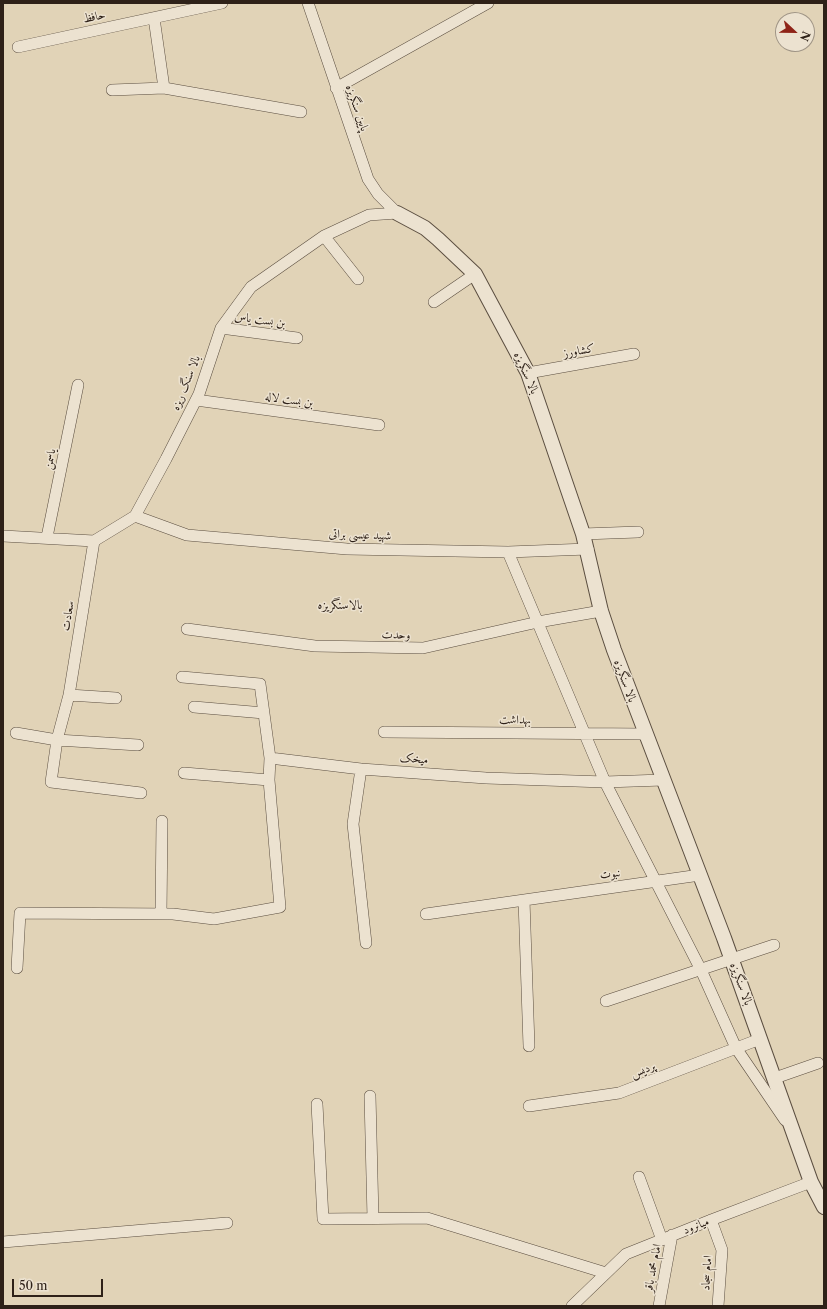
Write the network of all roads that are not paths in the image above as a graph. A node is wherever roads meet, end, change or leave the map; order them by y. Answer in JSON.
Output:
{"nodes":[{"id":1,"x":222,"y":3,"type":"edge"},
{"id":2,"x":308,"y":3,"type":"edge"},
{"id":3,"x":488,"y":3,"type":"edge"},
{"id":4,"x":198,"y":6,"type":"edge"},
{"id":5,"x":471,"y":8,"type":"edge"},
{"id":6,"x":154,"y":18,"type":"junction"},
{"id":7,"x":18,"y":47,"type":"dead end"},
{"id":8,"x":164,"y":88,"type":"junction"},
{"id":9,"x":336,"y":88,"type":"junction"},
{"id":10,"x":112,"y":90,"type":"dead end"},
{"id":11,"x":301,"y":112,"type":"dead end"},
{"id":12,"x":397,"y":213,"type":"junction"},
{"id":13,"x":324,"y":236,"type":"junction"},
{"id":14,"x":475,"y":274,"type":"junction"},
{"id":15,"x":358,"y":279,"type":"dead end"},
{"id":16,"x":434,"y":302,"type":"dead end"},
{"id":17,"x":221,"y":328,"type":"junction"},
{"id":18,"x":297,"y":338,"type":"dead end"},
{"id":19,"x":634,"y":354,"type":"dead end"},
{"id":20,"x":528,"y":373,"type":"junction"},
{"id":21,"x":78,"y":386,"type":"dead end"},
{"id":22,"x":196,"y":400,"type":"junction"},
{"id":23,"x":379,"y":425,"type":"dead end"},
{"id":24,"x":135,"y":516,"type":"junction"},
{"id":25,"x":638,"y":532,"type":"dead end"},
{"id":26,"x":583,"y":534,"type":"junction"},
{"id":27,"x":3,"y":536,"type":"edge"},
{"id":28,"x":47,"y":537,"type":"junction"},
{"id":29,"x":94,"y":541,"type":"junction"},
{"id":30,"x":588,"y":550,"type":"junction"},
{"id":31,"x":508,"y":552,"type":"junction"},
{"id":32,"x":601,"y":611,"type":"junction"},
{"id":33,"x":538,"y":622,"type":"junction"},
{"id":34,"x":187,"y":629,"type":"dead end"},
{"id":35,"x":182,"y":677,"type":"dead end"},
{"id":36,"x":69,"y":695,"type":"junction"},
{"id":37,"x":116,"y":698,"type":"dead end"},
{"id":38,"x":194,"y":707,"type":"dead end"},
{"id":39,"x":264,"y":713,"type":"junction"},
{"id":40,"x":384,"y":732,"type":"dead end"},
{"id":41,"x":16,"y":733,"type":"dead end"},
{"id":42,"x":585,"y":734,"type":"junction"},
{"id":43,"x":645,"y":734,"type":"junction"},
{"id":44,"x":57,"y":740,"type":"junction"},
{"id":45,"x":138,"y":745,"type":"dead end"},
{"id":46,"x":270,"y":758,"type":"junction"},
{"id":47,"x":361,"y":769,"type":"junction"},
{"id":48,"x":184,"y":773,"type":"dead end"},
{"id":49,"x":270,"y":780,"type":"junction"},
{"id":50,"x":664,"y":780,"type":"junction"},
{"id":51,"x":605,"y":782,"type":"junction"},
{"id":52,"x":141,"y":794,"type":"dead end"},
{"id":53,"x":162,"y":821,"type":"dead end"},
{"id":54,"x":700,"y":875,"type":"junction"},
{"id":55,"x":657,"y":881,"type":"junction"},
{"id":56,"x":524,"y":900,"type":"junction"},
{"id":57,"x":161,"y":914,"type":"junction"},
{"id":58,"x":426,"y":914,"type":"dead end"},
{"id":59,"x":366,"y":943,"type":"dead end"},
{"id":60,"x":774,"y":945,"type":"dead end"},
{"id":61,"x":732,"y":959,"type":"junction"},
{"id":62,"x":17,"y":968,"type":"dead end"},
{"id":63,"x":701,"y":970,"type":"junction"},
{"id":64,"x":606,"y":1001,"type":"dead end"},
{"id":65,"x":760,"y":1039,"type":"junction"},
{"id":66,"x":529,"y":1046,"type":"dead end"},
{"id":67,"x":736,"y":1048,"type":"junction"},
{"id":68,"x":818,"y":1063,"type":"dead end"},
{"id":69,"x":775,"y":1078,"type":"junction"},
{"id":70,"x":370,"y":1096,"type":"dead end"},
{"id":71,"x":317,"y":1104,"type":"dead end"},
{"id":72,"x":529,"y":1106,"type":"dead end"},
{"id":73,"x":792,"y":1131,"type":"junction"},
{"id":74,"x":639,"y":1177,"type":"dead end"},
{"id":75,"x":811,"y":1182,"type":"junction"},
{"id":76,"x":824,"y":1207,"type":"edge"},
{"id":77,"x":373,"y":1218,"type":"junction"},
{"id":78,"x":711,"y":1220,"type":"junction"},
{"id":79,"x":226,"y":1223,"type":"dead end"},
{"id":80,"x":667,"y":1237,"type":"junction"},
{"id":81,"x":3,"y":1242,"type":"edge"},
{"id":82,"x":606,"y":1274,"type":"junction"},
{"id":83,"x":572,"y":1306,"type":"edge"},
{"id":84,"x":659,"y":1306,"type":"edge"},
{"id":85,"x":718,"y":1306,"type":"edge"}],
"edges":[{"from":1,"to":4,"type":"street","name":"حافظ"},
{"from":2,"to":9,"type":"street","name":"پایین سنگریزه"},
{"from":3,"to":5,"type":"street"},
{"from":4,"to":6,"type":"street","name":"حافظ"},
{"from":5,"to":9,"type":"street"},
{"from":6,"to":7,"type":"street","name":"حافظ"},
{"from":6,"to":8,"type":"street"},
{"from":8,"to":10,"type":"street"},
{"from":8,"to":11,"type":"street"},
{"from":9,"to":12,"type":"street","name":"پایین سنگریزه"},
{"from":12,"to":13,"type":"street","name":"بالا سنگ ریزه"},
{"from":12,"to":14,"type":"street","name":"بالا سنگریزه"},
{"from":13,"to":15,"type":"street"},
{"from":13,"to":17,"type":"street","name":"بالا سنگ ریزه"},
{"from":14,"to":16,"type":"street"},
{"from":14,"to":20,"type":"street","name":"بالا سنگریزه"},
{"from":17,"to":18,"type":"street","name":"بن بست یاس"},
{"from":17,"to":22,"type":"street","name":"بالا سنگ ریزه"},
{"from":19,"to":20,"type":"street","name":"کشاورز"},
{"from":20,"to":26,"type":"street","name":"بالا سنگریزه"},
{"from":21,"to":28,"type":"street","name":"یاسمن"},
{"from":22,"to":23,"type":"street","name":"بن بست لاله"},
{"from":22,"to":24,"type":"street","name":"بالا سنگ ریزه"},
{"from":24,"to":29,"type":"street"},
{"from":24,"to":31,"type":"street","name":"شهید عیسی براتی"},
{"from":25,"to":26,"type":"street"},
{"from":26,"to":30,"type":"street","name":"بالا سنگریزه"},
{"from":27,"to":28,"type":"street"},
{"from":28,"to":29,"type":"street"},
{"from":29,"to":36,"type":"street","name":"سعادت"},
{"from":30,"to":31,"type":"street","name":"شهید عیسی براتی"},
{"from":30,"to":32,"type":"street","name":"بالا سنگریزه"},
{"from":31,"to":33,"type":"street"},
{"from":32,"to":33,"type":"street","name":"وحدت"},
{"from":32,"to":43,"type":"street","name":"بالا سنگریزه"},
{"from":33,"to":34,"type":"street","name":"وحدت"},
{"from":33,"to":42,"type":"street"},
{"from":35,"to":39,"type":"street"},
{"from":36,"to":37,"type":"street"},
{"from":36,"to":44,"type":"street","name":"سعادت"},
{"from":38,"to":39,"type":"street"},
{"from":39,"to":46,"type":"street"},
{"from":40,"to":42,"type":"street","name":"بهداشت"},
{"from":41,"to":44,"type":"street"},
{"from":42,"to":43,"type":"street","name":"بهداشت"},
{"from":42,"to":51,"type":"street"},
{"from":43,"to":50,"type":"street","name":"بالا سنگریزه"},
{"from":44,"to":45,"type":"street"},
{"from":44,"to":52,"type":"street","name":"سعادت"},
{"from":46,"to":47,"type":"street","name":"میخک"},
{"from":46,"to":49,"type":"street"},
{"from":47,"to":51,"type":"street","name":"میخک"},
{"from":47,"to":59,"type":"street"},
{"from":48,"to":49,"type":"street"},
{"from":49,"to":57,"type":"street"},
{"from":50,"to":51,"type":"street","name":"میخک"},
{"from":50,"to":54,"type":"street","name":"بالا سنگریزه"},
{"from":51,"to":55,"type":"street"},
{"from":53,"to":57,"type":"street"},
{"from":54,"to":55,"type":"street","name":"نبوت"},
{"from":54,"to":61,"type":"street","name":"بالا سنگریزه"},
{"from":55,"to":56,"type":"street","name":"نبوت"},
{"from":55,"to":63,"type":"street"},
{"from":56,"to":58,"type":"street","name":"نبوت"},
{"from":56,"to":66,"type":"street"},
{"from":57,"to":62,"type":"street"},
{"from":60,"to":61,"type":"street"},
{"from":61,"to":63,"type":"street"},
{"from":61,"to":65,"type":"street","name":"بالا سنگریزه"},
{"from":63,"to":64,"type":"street"},
{"from":63,"to":67,"type":"street"},
{"from":65,"to":67,"type":"street","name":"پردیس"},
{"from":65,"to":69,"type":"street","name":"بالا سنگریزه"},
{"from":67,"to":72,"type":"street","name":"پردیس"},
{"from":67,"to":73,"type":"street"},
{"from":68,"to":69,"type":"street"},
{"from":69,"to":73,"type":"street","name":"بالا سنگریزه"},
{"from":70,"to":77,"type":"street"},
{"from":71,"to":77,"type":"street"},
{"from":73,"to":75,"type":"street","name":"بالا سنگریزه"},
{"from":74,"to":80,"type":"street"},
{"from":75,"to":76,"type":"street"},
{"from":75,"to":78,"type":"street","name":"میانرود"},
{"from":77,"to":82,"type":"street"},
{"from":78,"to":80,"type":"street","name":"میانرود"},
{"from":78,"to":85,"type":"street","name":"امام سجاد"},
{"from":79,"to":81,"type":"street"},
{"from":80,"to":82,"type":"street","name":"میانرود"},
{"from":80,"to":84,"type":"street","name":"امام محمد باقر"},
{"from":82,"to":83,"type":"street","name":"میانرود"}]}
